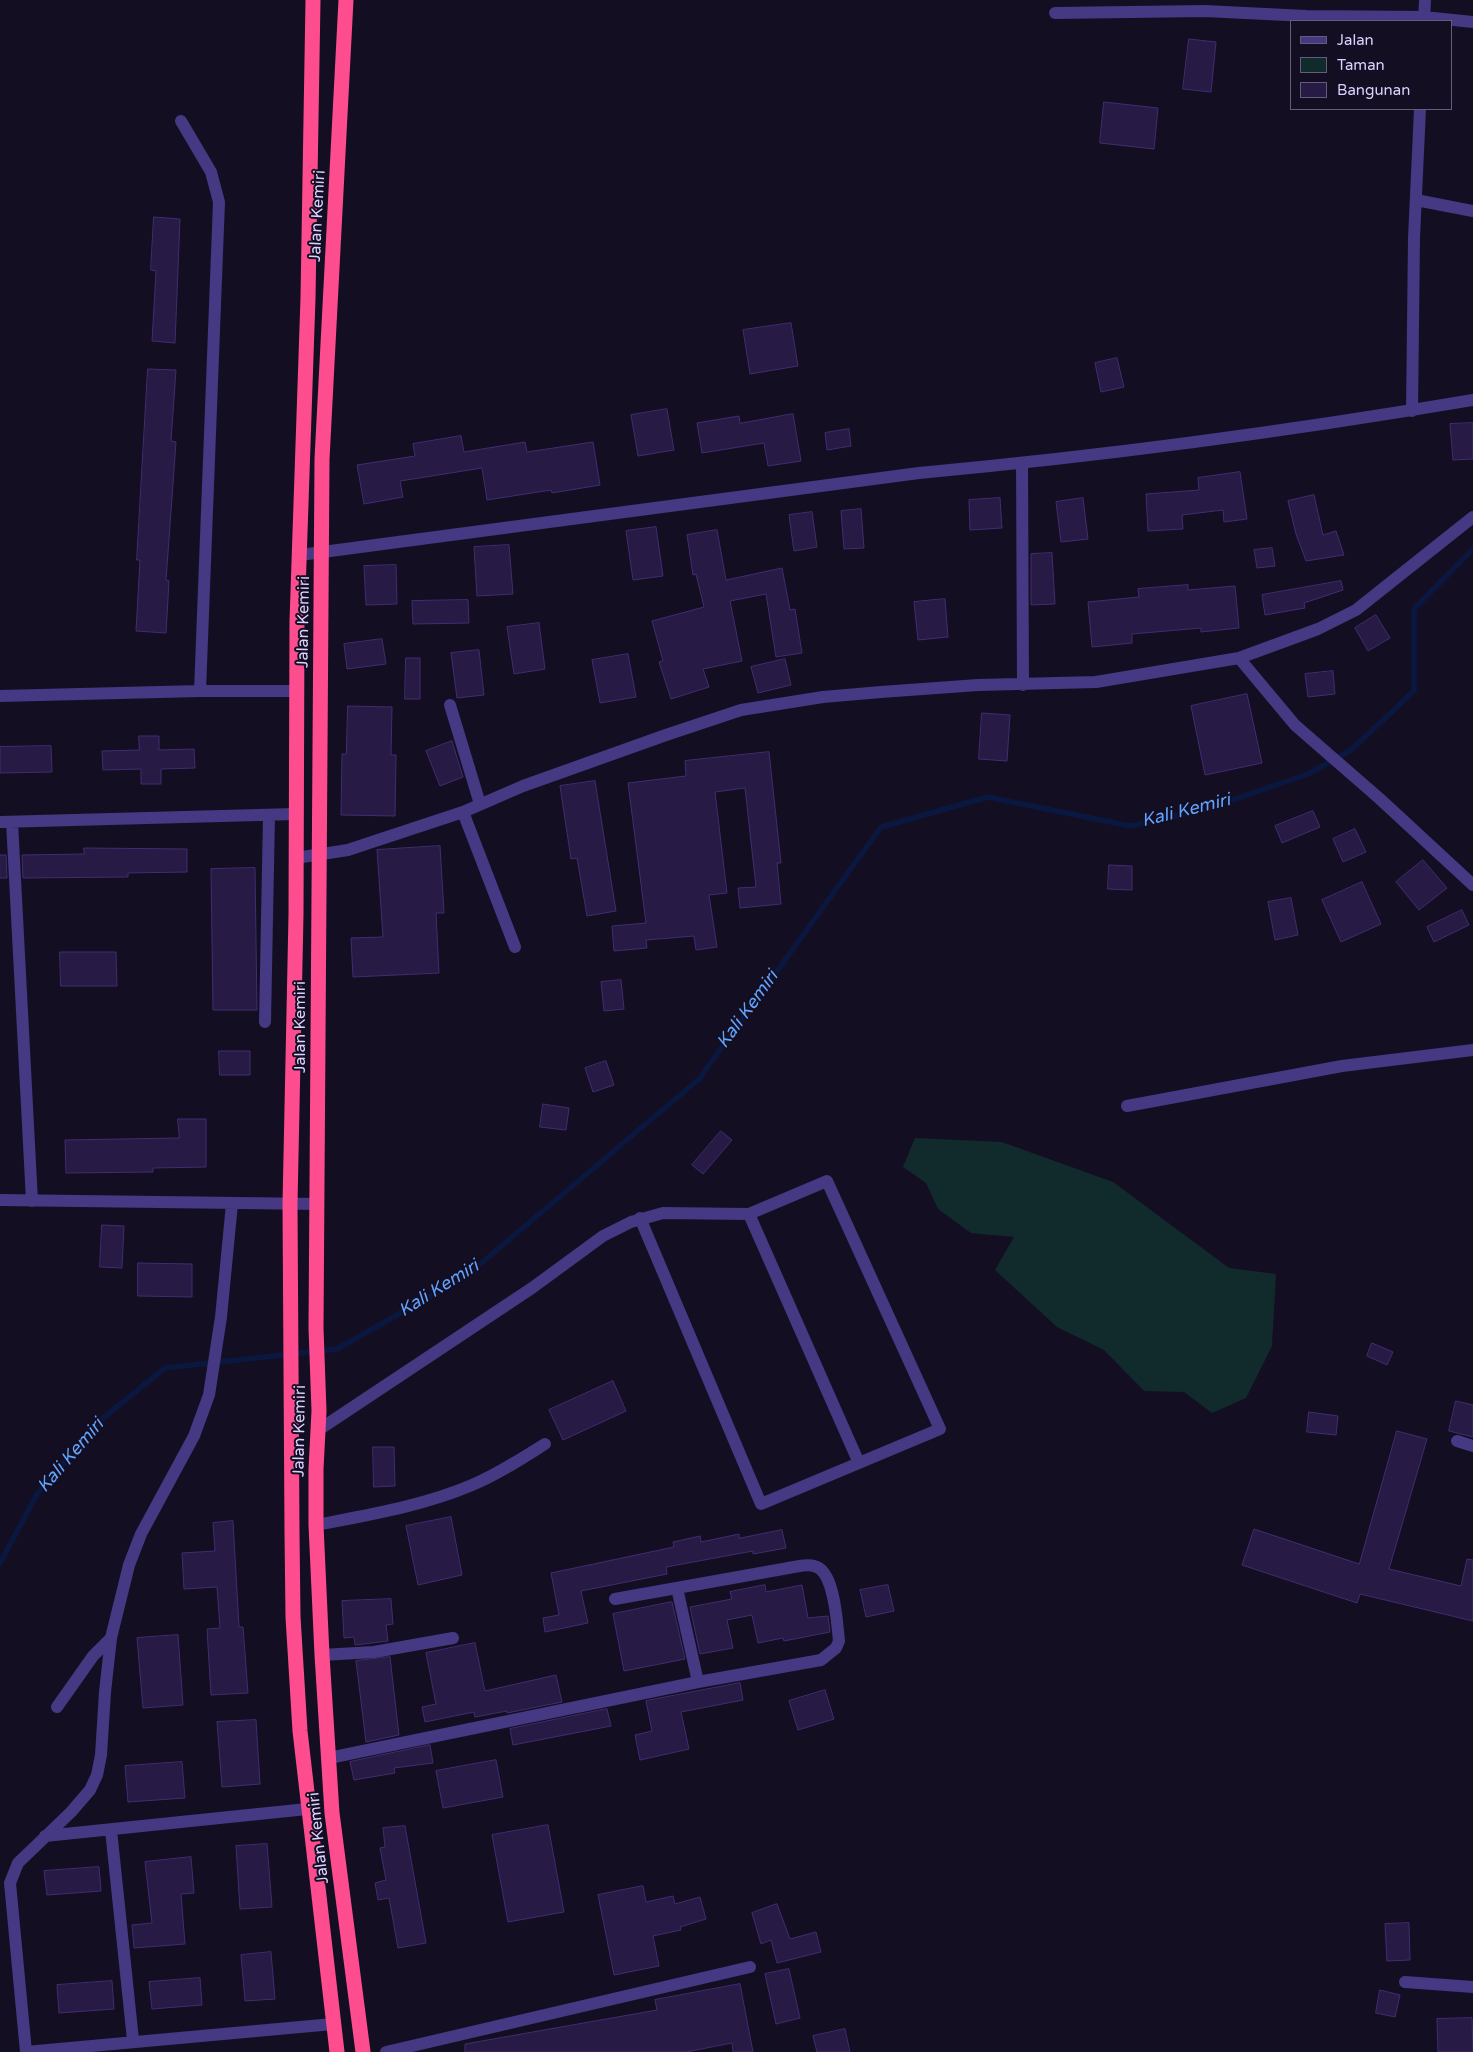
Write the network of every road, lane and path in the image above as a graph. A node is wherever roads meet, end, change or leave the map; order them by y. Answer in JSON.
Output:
{"nodes":[{"id":1,"x":313,"y":0,"type":"edge"},
{"id":2,"x":346,"y":0,"type":"edge"},
{"id":3,"x":1425,"y":0,"type":"edge"},
{"id":4,"x":1055,"y":14,"type":"dead end"},
{"id":5,"x":1424,"y":19,"type":"edge"},
{"id":6,"x":1440,"y":20,"type":"edge"},
{"id":7,"x":1453,"y":21,"type":"edge"},
{"id":8,"x":1473,"y":22,"type":"edge"},
{"id":9,"x":1420,"y":110,"type":"edge"},
{"id":10,"x":181,"y":121,"type":"dead end"},
{"id":11,"x":1416,"y":200,"type":"junction"},
{"id":12,"x":1473,"y":211,"type":"edge"},
{"id":13,"x":1473,"y":400,"type":"edge"},
{"id":14,"x":1412,"y":411,"type":"junction"},
{"id":15,"x":1022,"y":463,"type":"junction"},
{"id":16,"x":1473,"y":518,"type":"edge"},
{"id":17,"x":322,"y":553,"type":"junction"},
{"id":18,"x":300,"y":556,"type":"junction"},
{"id":19,"x":1239,"y":658,"type":"junction"},
{"id":20,"x":1023,"y":685,"type":"junction"},
{"id":21,"x":200,"y":691,"type":"junction"},
{"id":22,"x":298,"y":691,"type":"junction"},
{"id":23,"x":0,"y":696,"type":"edge"},
{"id":24,"x":450,"y":705,"type":"dead end"},
{"id":25,"x":480,"y":804,"type":"junction"},
{"id":26,"x":463,"y":812,"type":"junction"},
{"id":27,"x":295,"y":814,"type":"junction"},
{"id":28,"x":268,"y":815,"type":"junction"},
{"id":29,"x":6,"y":822,"type":"edge"},
{"id":30,"x":319,"y":856,"type":"junction"},
{"id":31,"x":296,"y":858,"type":"junction"},
{"id":32,"x":1473,"y":885,"type":"edge"},
{"id":33,"x":514,"y":947,"type":"dead end"},
{"id":34,"x":265,"y":1022,"type":"dead end"},
{"id":35,"x":1473,"y":1050,"type":"edge"},
{"id":36,"x":1127,"y":1106,"type":"dead end"},
{"id":37,"x":0,"y":1200,"type":"edge"},
{"id":38,"x":32,"y":1201,"type":"junction"},
{"id":39,"x":232,"y":1204,"type":"junction"},
{"id":40,"x":290,"y":1204,"type":"junction"},
{"id":41,"x":318,"y":1204,"type":"junction"},
{"id":42,"x":749,"y":1214,"type":"junction"},
{"id":43,"x":640,"y":1218,"type":"junction"},
{"id":44,"x":317,"y":1431,"type":"junction"},
{"id":45,"x":1458,"y":1441,"type":"dead end"},
{"id":46,"x":545,"y":1444,"type":"dead end"},
{"id":47,"x":1473,"y":1446,"type":"edge"},
{"id":48,"x":859,"y":1463,"type":"junction"},
{"id":49,"x":316,"y":1525,"type":"junction"},
{"id":50,"x":677,"y":1588,"type":"junction"},
{"id":51,"x":616,"y":1599,"type":"dead end"},
{"id":52,"x":111,"y":1638,"type":"junction"},
{"id":53,"x":453,"y":1638,"type":"dead end"},
{"id":54,"x":322,"y":1655,"type":"junction"},
{"id":55,"x":698,"y":1682,"type":"junction"},
{"id":56,"x":57,"y":1707,"type":"dead end"},
{"id":57,"x":329,"y":1758,"type":"junction"},
{"id":58,"x":307,"y":1809,"type":"junction"},
{"id":59,"x":111,"y":1830,"type":"junction"},
{"id":60,"x":45,"y":1836,"type":"junction"},
{"id":61,"x":750,"y":1967,"type":"dead end"},
{"id":62,"x":1405,"y":1982,"type":"dead end"},
{"id":63,"x":1473,"y":1987,"type":"edge"},
{"id":64,"x":333,"y":2024,"type":"junction"},
{"id":65,"x":133,"y":2040,"type":"junction"},
{"id":66,"x":26,"y":2052,"type":"edge"},
{"id":67,"x":337,"y":2052,"type":"edge"},
{"id":68,"x":363,"y":2052,"type":"edge"},
{"id":69,"x":386,"y":2052,"type":"edge"}],
"edges":[{"from":1,"to":18,"type":"highway","name":"Jalan Kemiri"},
{"from":2,"to":17,"type":"highway","name":"Jalan Kemiri"},
{"from":3,"to":5,"type":"street"},
{"from":4,"to":5,"type":"street"},
{"from":5,"to":6,"type":"street"},
{"from":7,"to":8,"type":"street"},
{"from":9,"to":11,"type":"street"},
{"from":10,"to":21,"type":"street"},
{"from":11,"to":12,"type":"street"},
{"from":11,"to":14,"type":"street"},
{"from":13,"to":14,"type":"street"},
{"from":14,"to":15,"type":"street"},
{"from":15,"to":17,"type":"street"},
{"from":15,"to":20,"type":"street"},
{"from":16,"to":19,"type":"street"},
{"from":17,"to":18,"type":"street"},
{"from":17,"to":30,"type":"highway","name":"Jalan Kemiri"},
{"from":18,"to":22,"type":"highway","name":"Jalan Kemiri"},
{"from":19,"to":20,"type":"street"},
{"from":19,"to":32,"type":"street"},
{"from":20,"to":25,"type":"street"},
{"from":21,"to":22,"type":"street"},
{"from":21,"to":23,"type":"street"},
{"from":22,"to":27,"type":"highway","name":"Jalan Kemiri"},
{"from":24,"to":25,"type":"street"},
{"from":25,"to":26,"type":"street"},
{"from":26,"to":30,"type":"street"},
{"from":26,"to":33,"type":"street"},
{"from":27,"to":28,"type":"street"},
{"from":27,"to":31,"type":"highway","name":"Jalan Kemiri"},
{"from":28,"to":29,"type":"street"},
{"from":28,"to":34,"type":"street"},
{"from":29,"to":38,"type":"street"},
{"from":30,"to":31,"type":"street"},
{"from":30,"to":41,"type":"highway","name":"Jalan Kemiri"},
{"from":31,"to":40,"type":"highway","name":"Jalan Kemiri"},
{"from":35,"to":36,"type":"street"},
{"from":37,"to":38,"type":"street"},
{"from":38,"to":39,"type":"street"},
{"from":39,"to":40,"type":"street"},
{"from":39,"to":52,"type":"street"},
{"from":40,"to":41,"type":"street"},
{"from":40,"to":58,"type":"highway","name":"Jalan Kemiri"},
{"from":41,"to":44,"type":"highway","name":"Jalan Kemiri"},
{"from":42,"to":43,"type":"street"},
{"from":42,"to":48,"type":"street"},
{"from":42,"to":48,"type":"street"},
{"from":43,"to":44,"type":"street"},
{"from":43,"to":48,"type":"street"},
{"from":44,"to":49,"type":"highway","name":"Jalan Kemiri"},
{"from":45,"to":47,"type":"street"},
{"from":46,"to":49,"type":"street"},
{"from":49,"to":54,"type":"highway","name":"Jalan Kemiri"},
{"from":50,"to":51,"type":"street"},
{"from":50,"to":55,"type":"street"},
{"from":50,"to":55,"type":"street"},
{"from":52,"to":56,"type":"street"},
{"from":52,"to":60,"type":"street"},
{"from":53,"to":54,"type":"street"},
{"from":54,"to":57,"type":"highway","name":"Jalan Kemiri"},
{"from":55,"to":57,"type":"street"},
{"from":57,"to":68,"type":"highway","name":"Jalan Kemiri"},
{"from":58,"to":59,"type":"street"},
{"from":58,"to":64,"type":"highway","name":"Jalan Kemiri"},
{"from":59,"to":60,"type":"street"},
{"from":59,"to":65,"type":"street"},
{"from":60,"to":66,"type":"street"},
{"from":61,"to":69,"type":"street"},
{"from":62,"to":63,"type":"street"},
{"from":64,"to":65,"type":"street"},
{"from":64,"to":67,"type":"highway","name":"Jalan Kemiri"},
{"from":65,"to":66,"type":"street"}]}
